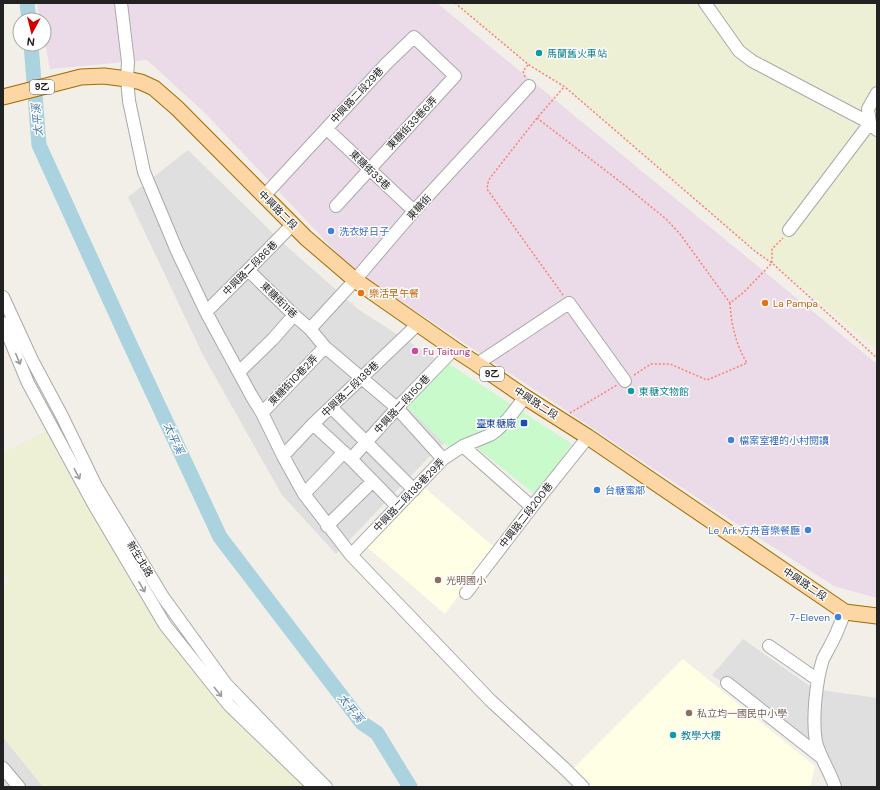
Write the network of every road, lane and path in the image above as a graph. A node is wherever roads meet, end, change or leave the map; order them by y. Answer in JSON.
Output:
{"nodes":[{"id":1,"x":121,"y":3,"type":"edge"},
{"id":2,"x":455,"y":3,"type":"edge"},
{"id":3,"x":705,"y":3,"type":"edge"},
{"id":4,"x":529,"y":65,"type":"junction"},
{"id":5,"x":455,"y":76,"type":"joint"},
{"id":6,"x":127,"y":79,"type":"junction"},
{"id":7,"x":529,"y":86,"type":"joint"},
{"id":8,"x":565,"y":87,"type":"junction"},
{"id":9,"x":877,"y":93,"type":"edge"},
{"id":10,"x":3,"y":96,"type":"edge"},
{"id":11,"x":537,"y":118,"type":"junction"},
{"id":12,"x":873,"y":127,"type":"edge"},
{"id":13,"x":326,"y":129,"type":"junction"},
{"id":14,"x":369,"y":169,"type":"junction"},
{"id":15,"x":264,"y":196,"type":"junction"},
{"id":16,"x":336,"y":206,"type":"dead end"},
{"id":17,"x":414,"y":211,"type":"junction"},
{"id":18,"x":293,"y":224,"type":"junction"},
{"id":19,"x":789,"y":230,"type":"joint"},
{"id":20,"x":772,"y":263,"type":"junction"},
{"id":21,"x":248,"y":270,"type":"junction"},
{"id":22,"x":355,"y":280,"type":"junction"},
{"id":23,"x":3,"y":297,"type":"edge"},
{"id":24,"x":569,"y":303,"type":"junction"},
{"id":25,"x":730,"y":303,"type":"junction"},
{"id":26,"x":206,"y":312,"type":"junction"},
{"id":27,"x":294,"y":316,"type":"junction"},
{"id":28,"x":3,"y":323,"type":"edge"},
{"id":29,"x":418,"y":324,"type":"junction"},
{"id":30,"x":310,"y":329,"type":"junction"},
{"id":31,"x":325,"y":347,"type":"junction"},
{"id":32,"x":454,"y":349,"type":"junction"},
{"id":33,"x":877,"y":358,"type":"edge"},
{"id":34,"x":477,"y":364,"type":"junction"},
{"id":35,"x":239,"y":372,"type":"junction"},
{"id":36,"x":361,"y":378,"type":"junction"},
{"id":37,"x":625,"y":381,"type":"junction"},
{"id":38,"x":525,"y":397,"type":"junction"},
{"id":39,"x":331,"y":407,"type":"junction"},
{"id":40,"x":397,"y":408,"type":"junction"},
{"id":41,"x":262,"y":413,"type":"junction"},
{"id":42,"x":560,"y":419,"type":"junction"},
{"id":43,"x":313,"y":424,"type":"junction"},
{"id":44,"x":588,"y":437,"type":"junction"},
{"id":45,"x":366,"y":442,"type":"junction"},
{"id":46,"x":463,"y":446,"type":"junction"},
{"id":47,"x":283,"y":456,"type":"junction"},
{"id":48,"x":348,"y":456,"type":"junction"},
{"id":49,"x":443,"y":459,"type":"junction"},
{"id":50,"x":373,"y":481,"type":"junction"},
{"id":51,"x":414,"y":490,"type":"junction"},
{"id":52,"x":304,"y":494,"type":"junction"},
{"id":53,"x":397,"y":506,"type":"junction"},
{"id":54,"x":532,"y":507,"type":"junction"},
{"id":55,"x":327,"y":526,"type":"junction"},
{"id":56,"x":350,"y":555,"type":"junction"},
{"id":57,"x":466,"y":593,"type":"dead end"},
{"id":58,"x":845,"y":612,"type":"junction"},
{"id":59,"x":877,"y":616,"type":"edge"},
{"id":60,"x":769,"y":646,"type":"dead end"},
{"id":61,"x":818,"y":680,"type":"junction"},
{"id":62,"x":727,"y":683,"type":"dead end"},
{"id":63,"x":821,"y":758,"type":"junction"},
{"id":64,"x":3,"y":768,"type":"edge"},
{"id":65,"x":19,"y":787,"type":"edge"},
{"id":66,"x":314,"y":787,"type":"edge"},
{"id":67,"x":326,"y":787,"type":"edge"},
{"id":68,"x":583,"y":787,"type":"edge"},
{"id":69,"x":835,"y":787,"type":"edge"}],
"edges":[{"from":1,"to":6,"type":"street"},
{"from":2,"to":4,"type":"path"},
{"from":3,"to":12,"type":"street"},
{"from":4,"to":7,"type":"path"},
{"from":4,"to":8,"type":"path"},
{"from":5,"to":13,"type":"street","name":"中興路二段29巷"},
{"from":5,"to":14,"type":"street","name":"東糖街33巷6弄"},
{"from":6,"to":10,"type":"main road","name":"中興路二段","number":"9乙"},
{"from":6,"to":15,"type":"main road","name":"中興路二段","number":"9乙"},
{"from":6,"to":26,"type":"street"},
{"from":7,"to":17,"type":"street","name":"東糖街"},
{"from":8,"to":11,"type":"path"},
{"from":8,"to":20,"type":"path"},
{"from":9,"to":12,"type":"street"},
{"from":11,"to":24,"type":"path"},
{"from":11,"to":25,"type":"path"},
{"from":12,"to":19,"type":"street"},
{"from":13,"to":14,"type":"street","name":"東糖街33巷"},
{"from":13,"to":15,"type":"street","name":"中興路二段29巷"},
{"from":14,"to":16,"type":"street","name":"東糖街33巷6弄"},
{"from":14,"to":17,"type":"street","name":"東糖街33巷"},
{"from":15,"to":18,"type":"main road","name":"中興路二段","number":"9乙"},
{"from":17,"to":22,"type":"street","name":"東糖街"},
{"from":18,"to":21,"type":"street","name":"中興路二段86巷"},
{"from":18,"to":22,"type":"main road","name":"中興路二段","number":"9乙"},
{"from":19,"to":20,"type":"path"},
{"from":20,"to":25,"type":"path"},
{"from":20,"to":33,"type":"path"},
{"from":21,"to":26,"type":"street","name":"中興路二段86巷"},
{"from":21,"to":27,"type":"street","name":"東糖街11巷"},
{"from":22,"to":29,"type":"main road","name":"中興路二段","number":"9乙"},
{"from":22,"to":30,"type":"street","name":"東糖街"},
{"from":23,"to":67,"type":"street","name":"新生北路"},
{"from":24,"to":34,"type":"street"},
{"from":24,"to":37,"type":"street"},
{"from":25,"to":37,"type":"path"},
{"from":26,"to":35,"type":"street"},
{"from":27,"to":30,"type":"street","name":"東糖街11巷"},
{"from":27,"to":35,"type":"street"},
{"from":28,"to":66,"type":"street","one_way":true},
{"from":29,"to":32,"type":"main road","name":"中興路二段","number":"9乙"},
{"from":29,"to":36,"type":"street","name":"中興路二段138巷"},
{"from":30,"to":31,"type":"street","name":"東糖街11巷"},
{"from":31,"to":36,"type":"street","name":"東糖街11巷"},
{"from":31,"to":41,"type":"street","name":"東糖街10巷2弄"},
{"from":32,"to":34,"type":"main road","name":"中興路二段","number":"9乙"},
{"from":32,"to":40,"type":"street","name":"中興路二段150巷"},
{"from":34,"to":38,"type":"main road","name":"中興路二段","number":"9乙"},
{"from":35,"to":41,"type":"street"},
{"from":36,"to":39,"type":"street","name":"中興路二段138巷"},
{"from":36,"to":40,"type":"street","name":"東糖街11巷"},
{"from":37,"to":42,"type":"path"},
{"from":38,"to":42,"type":"main road","name":"中興路二段","number":"9乙"},
{"from":38,"to":46,"type":"street","name":"中興路二段138巷29弄"},
{"from":39,"to":43,"type":"street","name":"中興路二段138巷"},
{"from":39,"to":45,"type":"street"},
{"from":40,"to":45,"type":"street","name":"中興路二段150巷"},
{"from":40,"to":49,"type":"street","name":"東糖街11巷"},
{"from":41,"to":47,"type":"street"},
{"from":42,"to":44,"type":"main road","name":"中興路二段","number":"9乙"},
{"from":43,"to":47,"type":"street","name":"中興路二段138巷"},
{"from":43,"to":48,"type":"street"},
{"from":44,"to":54,"type":"street","name":"中興路二段200巷"},
{"from":44,"to":58,"type":"main road","name":"中興路二段","number":"9乙"},
{"from":45,"to":48,"type":"street","name":"中興路二段150巷"},
{"from":45,"to":51,"type":"street"},
{"from":46,"to":49,"type":"street","name":"中興路二段138巷29弄"},
{"from":46,"to":54,"type":"street"},
{"from":47,"to":52,"type":"street"},
{"from":48,"to":50,"type":"street"},
{"from":48,"to":52,"type":"street","name":"中興路二段150巷"},
{"from":49,"to":51,"type":"street","name":"中興路二段138巷29弄"},
{"from":50,"to":53,"type":"street"},
{"from":50,"to":55,"type":"street"},
{"from":51,"to":53,"type":"street","name":"中興路二段138巷29弄"},
{"from":52,"to":55,"type":"street"},
{"from":53,"to":56,"type":"street","name":"中興路二段138巷29弄"},
{"from":54,"to":57,"type":"street","name":"中興路二段200巷"},
{"from":55,"to":56,"type":"street"},
{"from":56,"to":68,"type":"street"},
{"from":58,"to":59,"type":"main road","name":"中興路二段","number":"9乙"},
{"from":58,"to":61,"type":"street"},
{"from":60,"to":61,"type":"street"},
{"from":61,"to":63,"type":"street"},
{"from":62,"to":63,"type":"street"},
{"from":63,"to":69,"type":"street"},
{"from":64,"to":65,"type":"street"}]}
